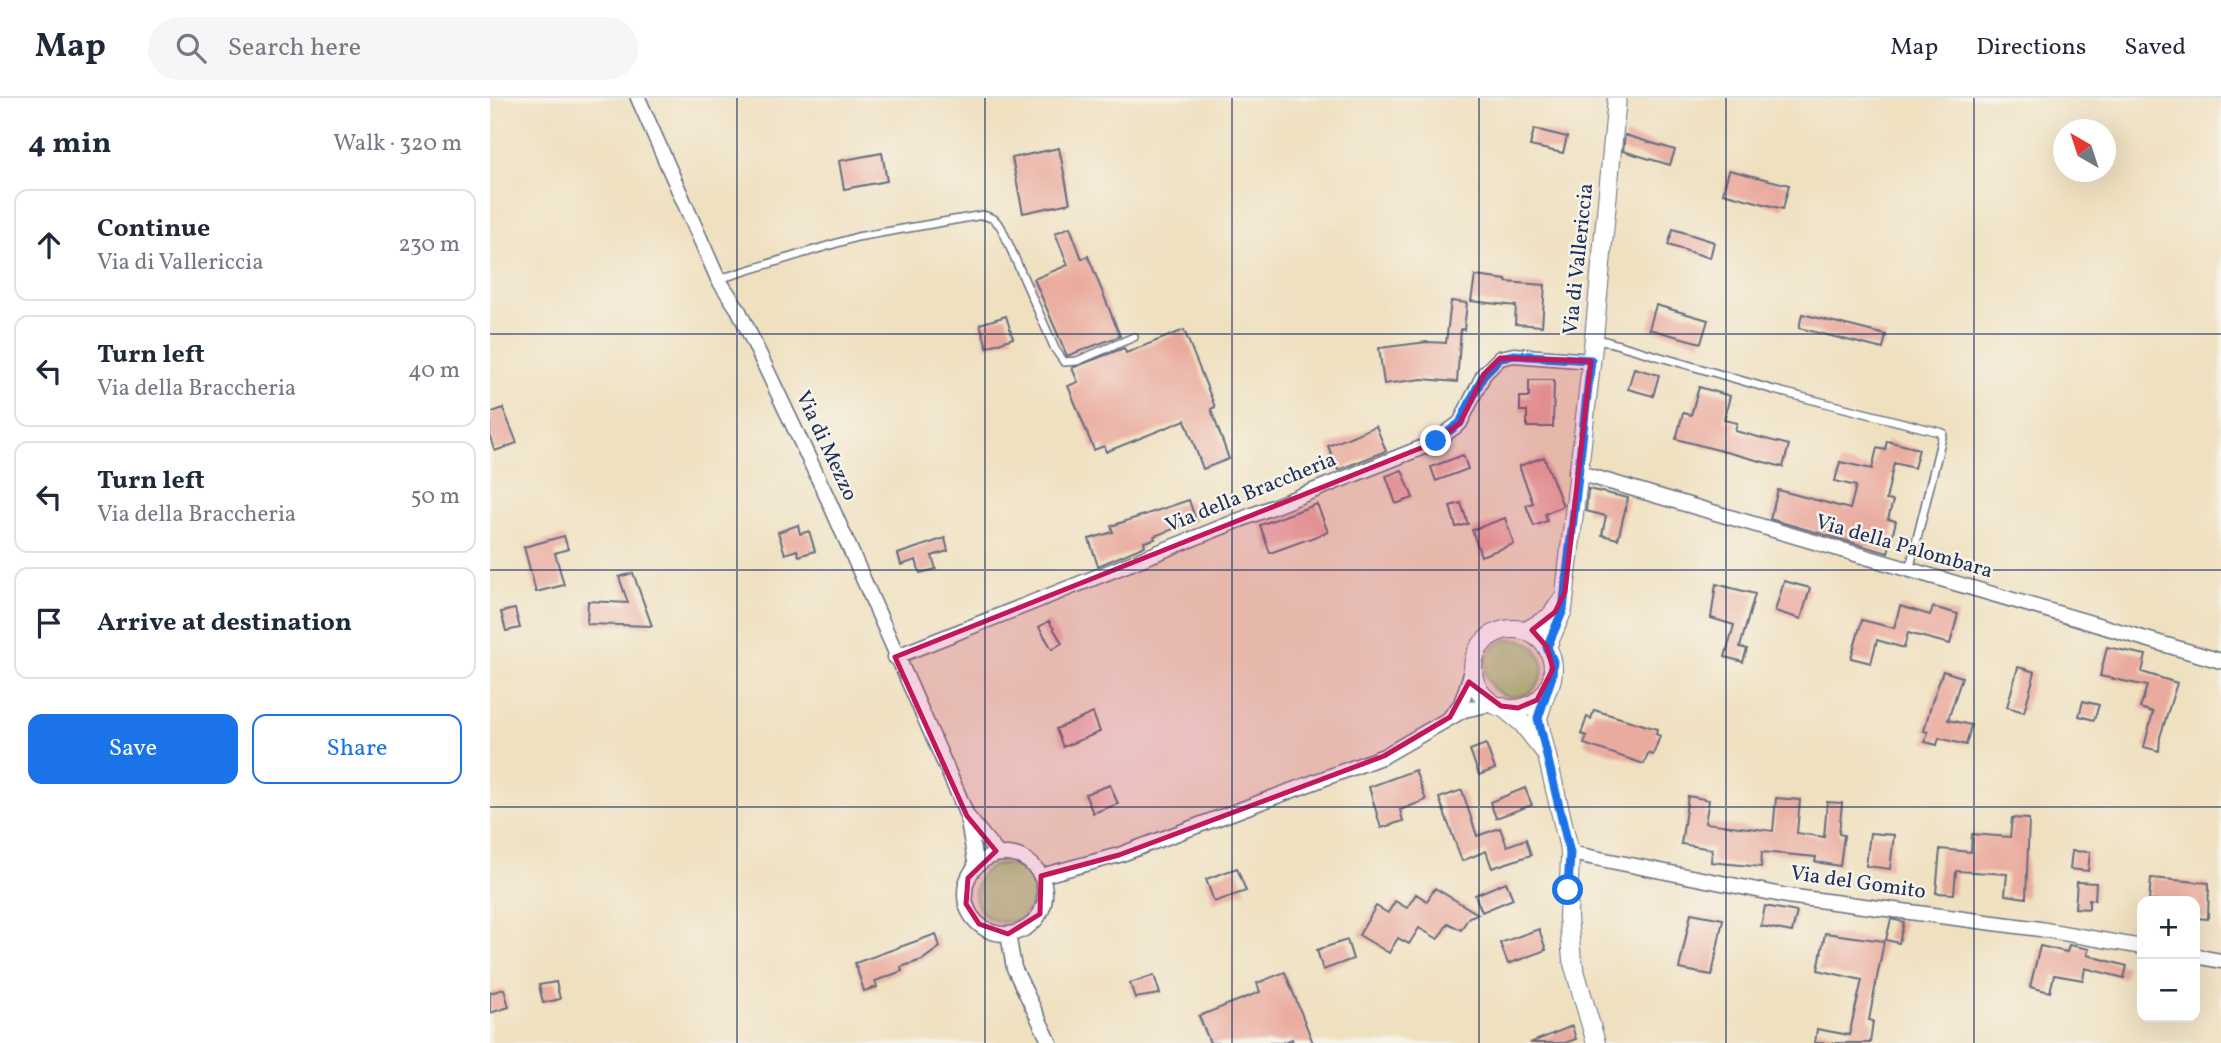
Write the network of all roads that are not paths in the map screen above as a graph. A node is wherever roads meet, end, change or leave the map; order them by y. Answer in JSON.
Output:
{"nodes":[{"id":1,"x":638,"y":98,"type":"edge"},
{"id":2,"x":1617,"y":98,"type":"edge"},
{"id":3,"x":718,"y":279,"type":"junction"},
{"id":4,"x":1134,"y":337,"type":"dead end"},
{"id":5,"x":1594,"y":338,"type":"junction"},
{"id":6,"x":1591,"y":360,"type":"junction"},
{"id":7,"x":1576,"y":472,"type":"junction"},
{"id":8,"x":1909,"y":571,"type":"junction"},
{"id":9,"x":1565,"y":592,"type":"junction"},
{"id":10,"x":1526,"y":631,"type":"junction"},
{"id":11,"x":1547,"y":647,"type":"junction"},
{"id":12,"x":895,"y":657,"type":"junction"},
{"id":13,"x":2221,"y":661,"type":"edge"},
{"id":14,"x":1474,"y":665,"type":"junction"},
{"id":15,"x":1547,"y":690,"type":"junction"},
{"id":16,"x":1501,"y":706,"type":"junction"},
{"id":17,"x":1450,"y":717,"type":"junction"},
{"id":18,"x":1546,"y":754,"type":"junction"},
{"id":19,"x":967,"y":816,"type":"junction"},
{"id":20,"x":1570,"y":853,"type":"junction"},
{"id":21,"x":999,"y":854,"type":"junction"},
{"id":22,"x":976,"y":867,"type":"junction"},
{"id":23,"x":1041,"y":876,"type":"junction"},
{"id":24,"x":1008,"y":934,"type":"junction"},
{"id":25,"x":2137,"y":946,"type":"edge"},
{"id":26,"x":2200,"y":957,"type":"edge"},
{"id":27,"x":2221,"y":961,"type":"edge"},
{"id":28,"x":1050,"y":1043,"type":"edge"},
{"id":29,"x":1596,"y":1043,"type":"edge"}],
"edges":[{"from":1,"to":3,"type":"street","name":"Via di Mezzo"},
{"from":2,"to":5,"type":"street","name":"Via di Vallericcia"},
{"from":3,"to":4,"type":"lane"},
{"from":3,"to":12,"type":"street","name":"Via di Mezzo"},
{"from":5,"to":6,"type":"street","name":"Via di Vallericcia"},
{"from":5,"to":8,"type":"lane"},
{"from":6,"to":7,"type":"street","name":"Via di Vallericcia"},
{"from":6,"to":12,"type":"street","name":"Via della Braccheria"},
{"from":7,"to":8,"type":"street","name":"Via della Palombara"},
{"from":7,"to":9,"type":"street","name":"Via di Vallericcia"},
{"from":8,"to":13,"type":"street","name":"Via della Palombara"},
{"from":9,"to":10,"type":"street"},
{"from":9,"to":11,"type":"street","name":"Via di Vallericcia"},
{"from":10,"to":11,"type":"street"},
{"from":10,"to":14,"type":"street"},
{"from":11,"to":15,"type":"street","name":"Via di Vallericcia"},
{"from":12,"to":19,"type":"street","name":"Via di Mezzo"},
{"from":14,"to":16,"type":"street","name":"Via di Vallericcia"},
{"from":14,"to":17,"type":"street"},
{"from":15,"to":16,"type":"street"},
{"from":15,"to":18,"type":"street","name":"Via di Vallericcia"},
{"from":16,"to":17,"type":"street"},
{"from":16,"to":18,"type":"street","name":"Via di Vallericcia"},
{"from":17,"to":23,"type":"street"},
{"from":18,"to":20,"type":"street","name":"Via di Vallericcia"},
{"from":19,"to":21,"type":"street","name":"Via di Mezzo"},
{"from":19,"to":22,"type":"street","name":"Via di Mezzo"},
{"from":20,"to":25,"type":"street","name":"Via del Gomito"},
{"from":20,"to":29,"type":"street","name":"Via di Vallericcia"},
{"from":21,"to":22,"type":"street"},
{"from":21,"to":23,"type":"street"},
{"from":22,"to":24,"type":"street"},
{"from":23,"to":24,"type":"street"},
{"from":24,"to":28,"type":"street"},
{"from":26,"to":27,"type":"street"}]}
